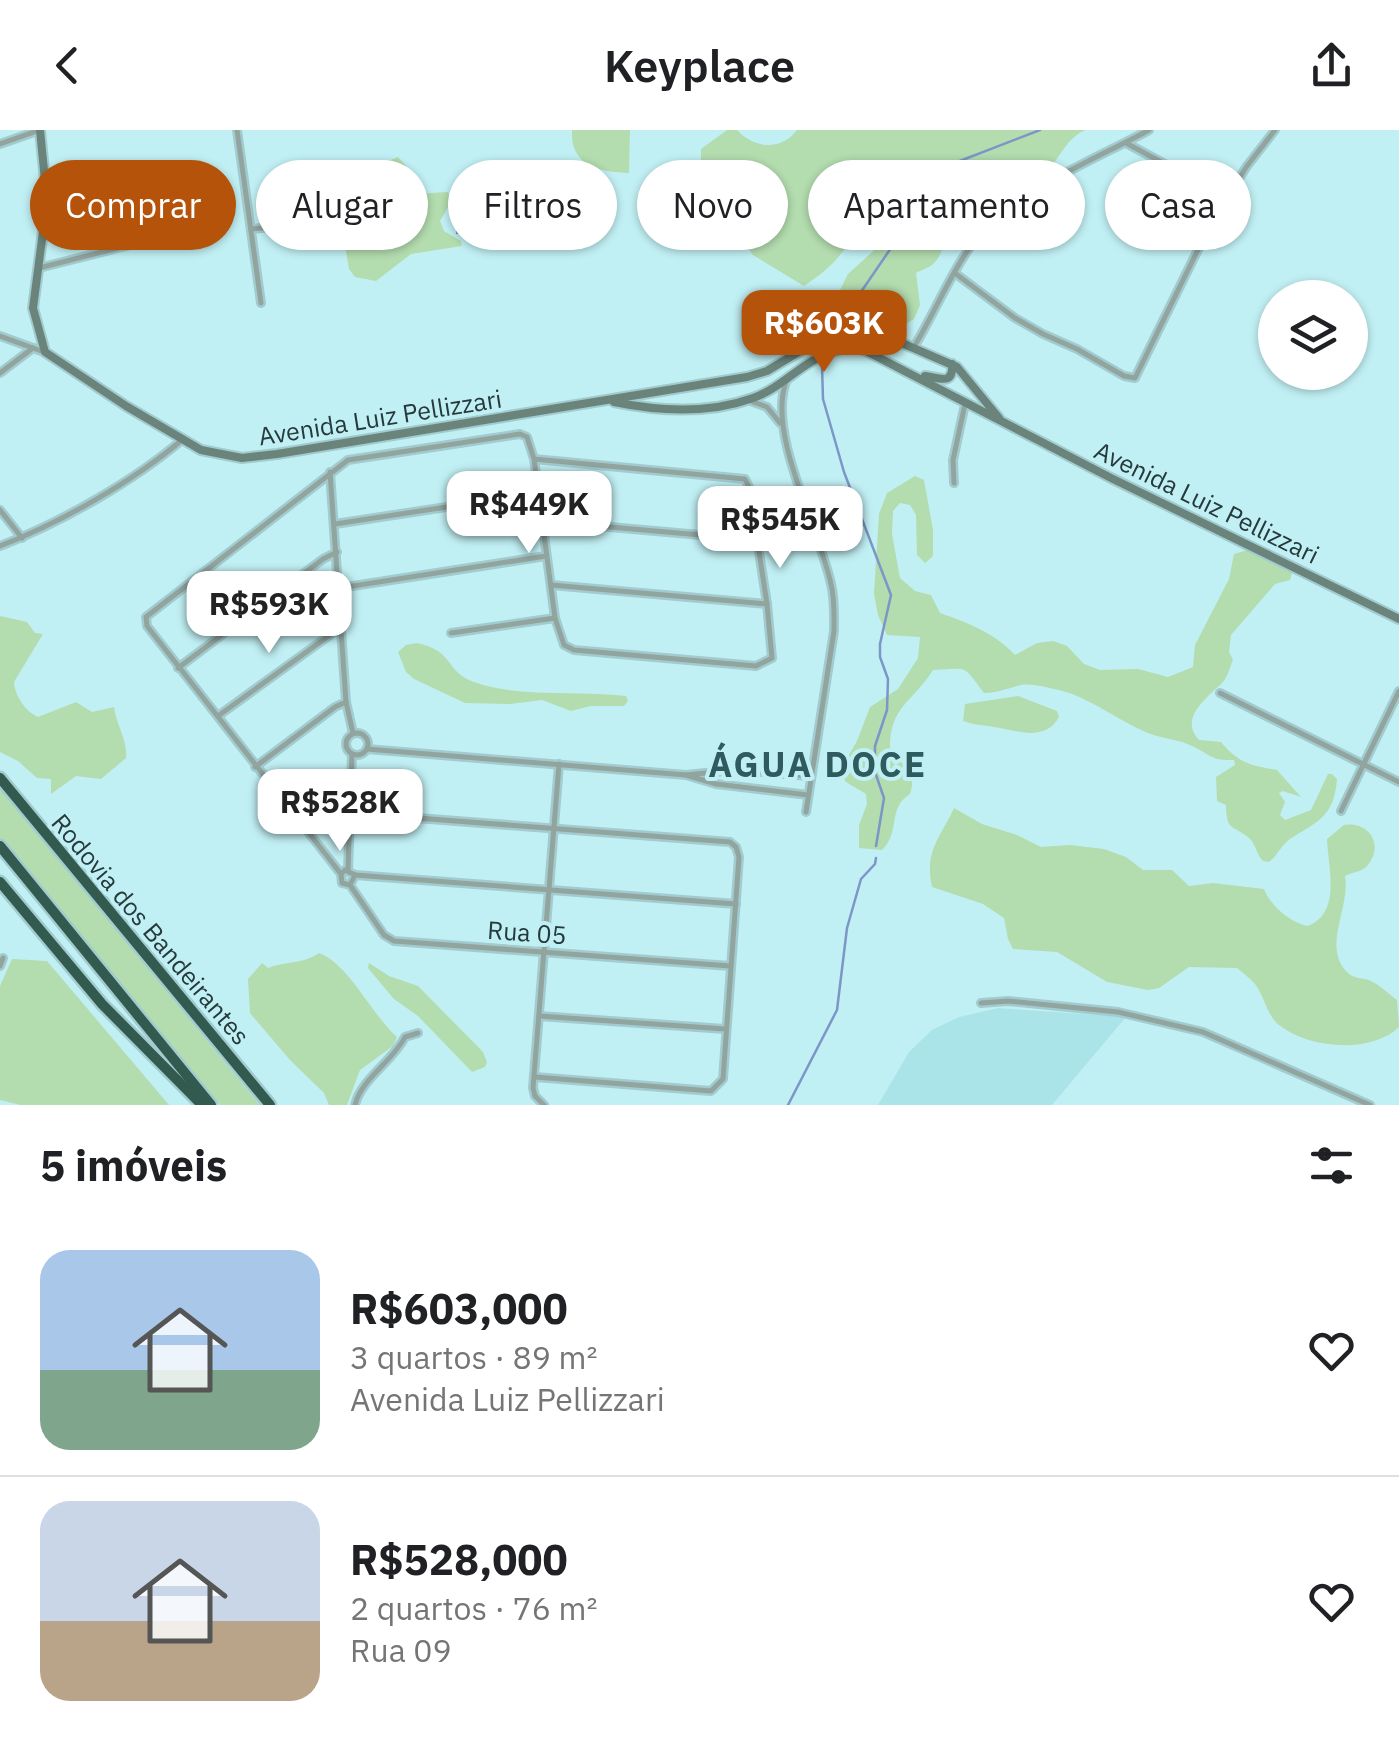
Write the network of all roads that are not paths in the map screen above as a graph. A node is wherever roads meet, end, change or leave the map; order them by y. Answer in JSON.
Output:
{"nodes":[{"id":1,"x":40,"y":130,"type":"edge"},
{"id":2,"x":238,"y":130,"type":"edge"},
{"id":3,"x":1149,"y":130,"type":"edge"},
{"id":4,"x":1275,"y":130,"type":"edge"},
{"id":5,"x":1126,"y":143,"type":"junction"},
{"id":6,"x":0,"y":144,"type":"edge"},
{"id":7,"x":1157,"y":160,"type":"edge"},
{"id":8,"x":1251,"y":163,"type":"edge"},
{"id":9,"x":251,"y":229,"type":"junction"},
{"id":10,"x":256,"y":229,"type":"edge"},
{"id":11,"x":110,"y":250,"type":"edge"},
{"id":12,"x":1198,"y":250,"type":"edge"},
{"id":13,"x":39,"y":268,"type":"junction"},
{"id":14,"x":956,"y":274,"type":"junction"},
{"id":15,"x":261,"y":304,"type":"dead end"},
{"id":16,"x":0,"y":336,"type":"edge"},
{"id":17,"x":914,"y":347,"type":"junction"},
{"id":18,"x":33,"y":348,"type":"junction"},
{"id":19,"x":46,"y":352,"type":"junction"},
{"id":20,"x":952,"y":364,"type":"junction"},
{"id":21,"x":0,"y":374,"type":"edge"},
{"id":22,"x":788,"y":377,"type":"junction"},
{"id":23,"x":920,"y":377,"type":"junction"},
{"id":24,"x":675,"y":389,"type":"junction"},
{"id":25,"x":747,"y":400,"type":"junction"},
{"id":26,"x":613,"y":402,"type":"junction"},
{"id":27,"x":966,"y":402,"type":"junction"},
{"id":28,"x":674,"y":410,"type":"junction"},
{"id":29,"x":998,"y":418,"type":"junction"},
{"id":30,"x":780,"y":423,"type":"junction"},
{"id":31,"x":183,"y":439,"type":"junction"},
{"id":32,"x":534,"y":459,"type":"junction"},
{"id":33,"x":330,"y":472,"type":"junction"},
{"id":34,"x":954,"y":483,"type":"dead end"},
{"id":35,"x":538,"y":493,"type":"junction"},
{"id":36,"x":0,"y":510,"type":"edge"},
{"id":37,"x":542,"y":521,"type":"junction"},
{"id":38,"x":335,"y":524,"type":"junction"},
{"id":39,"x":22,"y":538,"type":"junction"},
{"id":40,"x":757,"y":540,"type":"junction"},
{"id":41,"x":0,"y":546,"type":"edge"},
{"id":42,"x":337,"y":552,"type":"junction"},
{"id":43,"x":546,"y":556,"type":"junction"},
{"id":44,"x":551,"y":585,"type":"junction"},
{"id":45,"x":340,"y":588,"type":"junction"},
{"id":46,"x":768,"y":604,"type":"junction"},
{"id":47,"x":555,"y":618,"type":"junction"},
{"id":48,"x":1399,"y":619,"type":"edge"},
{"id":49,"x":341,"y":627,"type":"junction"},
{"id":50,"x":451,"y":633,"type":"dead end"},
{"id":51,"x":178,"y":668,"type":"junction"},
{"id":52,"x":1399,"y":691,"type":"edge"},
{"id":53,"x":1220,"y":693,"type":"dead end"},
{"id":54,"x":346,"y":702,"type":"junction"},
{"id":55,"x":217,"y":717,"type":"junction"},
{"id":56,"x":353,"y":733,"type":"junction"},
{"id":57,"x":366,"y":749,"type":"junction"},
{"id":58,"x":352,"y":754,"type":"junction"},
{"id":59,"x":559,"y":764,"type":"junction"},
{"id":60,"x":1363,"y":764,"type":"junction"},
{"id":61,"x":254,"y":767,"type":"junction"},
{"id":62,"x":735,"y":770,"type":"junction"},
{"id":63,"x":716,"y":771,"type":"junction"},
{"id":64,"x":764,"y":772,"type":"junction"},
{"id":65,"x":686,"y":775,"type":"junction"},
{"id":66,"x":810,"y":776,"type":"junction"},
{"id":67,"x":0,"y":778,"type":"edge"},
{"id":68,"x":1399,"y":782,"type":"edge"},
{"id":69,"x":716,"y":784,"type":"junction"},
{"id":70,"x":735,"y":787,"type":"junction"},
{"id":71,"x":762,"y":790,"type":"junction"},
{"id":72,"x":808,"y":795,"type":"junction"},
{"id":73,"x":1341,"y":811,"type":"dead end"},
{"id":74,"x":806,"y":812,"type":"dead end"},
{"id":75,"x":352,"y":814,"type":"junction"},
{"id":76,"x":553,"y":827,"type":"junction"},
{"id":77,"x":0,"y":846,"type":"edge"},
{"id":78,"x":348,"y":870,"type":"junction"},
{"id":79,"x":340,"y":874,"type":"junction"},
{"id":80,"x":355,"y":876,"type":"junction"},
{"id":81,"x":0,"y":882,"type":"edge"},
{"id":82,"x":350,"y":885,"type":"junction"},
{"id":83,"x":547,"y":890,"type":"junction"},
{"id":84,"x":736,"y":904,"type":"junction"},
{"id":85,"x":543,"y":953,"type":"junction"},
{"id":86,"x":3,"y":958,"type":"dead end"},
{"id":87,"x":0,"y":966,"type":"edge"},
{"id":88,"x":730,"y":966,"type":"junction"},
{"id":89,"x":981,"y":1003,"type":"dead end"},
{"id":90,"x":539,"y":1016,"type":"junction"},
{"id":91,"x":725,"y":1028,"type":"junction"},
{"id":92,"x":418,"y":1033,"type":"dead end"},
{"id":93,"x":534,"y":1077,"type":"junction"},
{"id":94,"x":202,"y":1105,"type":"edge"},
{"id":95,"x":211,"y":1105,"type":"edge"},
{"id":96,"x":270,"y":1105,"type":"edge"},
{"id":97,"x":355,"y":1105,"type":"edge"},
{"id":98,"x":544,"y":1105,"type":"edge"},
{"id":99,"x":1370,"y":1105,"type":"edge"}],
"edges":[{"from":1,"to":6,"type":"street"},
{"from":1,"to":13,"type":"main road"},
{"from":2,"to":9,"type":"street"},
{"from":3,"to":5,"type":"street"},
{"from":4,"to":8,"type":"street"},
{"from":5,"to":7,"type":"street"},
{"from":5,"to":14,"type":"street"},
{"from":9,"to":10,"type":"street"},
{"from":9,"to":15,"type":"street"},
{"from":11,"to":13,"type":"street"},
{"from":12,"to":14,"type":"street"},
{"from":13,"to":19,"type":"main road"},
{"from":14,"to":17,"type":"street"},
{"from":16,"to":18,"type":"street"},
{"from":17,"to":20,"type":"main road","name":"Avenida Luiz Pellizzari"},
{"from":17,"to":24,"type":"main road","name":"Avenida Luiz Pellizzari"},
{"from":18,"to":19,"type":"street"},
{"from":18,"to":21,"type":"street"},
{"from":19,"to":31,"type":"main road","name":"Avenida Luiz Pellizzari"},
{"from":20,"to":23,"type":"main road"},
{"from":20,"to":29,"type":"main road","name":"Avenida Luiz Pellizzari"},
{"from":22,"to":23,"type":"main road","name":"Avenida Luiz Pellizzari"},
{"from":22,"to":25,"type":"main road","name":"Avenida Luiz Pellizzari"},
{"from":22,"to":30,"type":"street"},
{"from":23,"to":27,"type":"main road","name":"Avenida Luiz Pellizzari"},
{"from":24,"to":26,"type":"main road","name":"Avenida Luiz Pellizzari"},
{"from":24,"to":28,"type":"main road"},
{"from":25,"to":28,"type":"main road","name":"Avenida Luiz Pellizzari"},
{"from":25,"to":30,"type":"street"},
{"from":26,"to":28,"type":"main road","name":"Avenida Luiz Pellizzari"},
{"from":26,"to":31,"type":"main road","name":"Avenida Luiz Pellizzari"},
{"from":27,"to":29,"type":"main road","name":"Avenida Luiz Pellizzari"},
{"from":27,"to":34,"type":"street"},
{"from":29,"to":48,"type":"main road","name":"Avenida Luiz Pellizzari"},
{"from":30,"to":66,"type":"street"},
{"from":31,"to":39,"type":"street"},
{"from":32,"to":33,"type":"street"},
{"from":32,"to":35,"type":"street"},
{"from":32,"to":40,"type":"street"},
{"from":33,"to":38,"type":"street"},
{"from":33,"to":51,"type":"street"},
{"from":35,"to":37,"type":"street"},
{"from":35,"to":38,"type":"street"},
{"from":36,"to":39,"type":"street"},
{"from":37,"to":40,"type":"street"},
{"from":37,"to":43,"type":"street"},
{"from":38,"to":42,"type":"street"},
{"from":39,"to":41,"type":"street"},
{"from":40,"to":46,"type":"street"},
{"from":42,"to":45,"type":"street"},
{"from":42,"to":51,"type":"street"},
{"from":43,"to":44,"type":"street"},
{"from":43,"to":45,"type":"street"},
{"from":44,"to":46,"type":"street"},
{"from":44,"to":47,"type":"street"},
{"from":45,"to":49,"type":"street"},
{"from":46,"to":47,"type":"street"},
{"from":47,"to":50,"type":"street"},
{"from":49,"to":54,"type":"street"},
{"from":49,"to":55,"type":"street"},
{"from":51,"to":55,"type":"street"},
{"from":52,"to":60,"type":"street"},
{"from":53,"to":60,"type":"street"},
{"from":54,"to":56,"type":"street"},
{"from":54,"to":61,"type":"street"},
{"from":55,"to":61,"type":"street"},
{"from":56,"to":57,"type":"street"},
{"from":56,"to":58,"type":"street"},
{"from":57,"to":58,"type":"street"},
{"from":57,"to":59,"type":"street"},
{"from":58,"to":75,"type":"street"},
{"from":59,"to":65,"type":"street"},
{"from":59,"to":76,"type":"street"},
{"from":60,"to":68,"type":"street"},
{"from":60,"to":73,"type":"street"},
{"from":61,"to":79,"type":"street"},
{"from":62,"to":63,"type":"street"},
{"from":62,"to":64,"type":"street"},
{"from":62,"to":70,"type":"street"},
{"from":63,"to":65,"type":"street"},
{"from":63,"to":69,"type":"street"},
{"from":64,"to":66,"type":"street"},
{"from":64,"to":71,"type":"street"},
{"from":65,"to":69,"type":"street"},
{"from":66,"to":72,"type":"street"},
{"from":67,"to":96,"type":"highway","name":"Rodovia dos Bandeirantes"},
{"from":69,"to":70,"type":"street"},
{"from":70,"to":71,"type":"street"},
{"from":71,"to":72,"type":"street"},
{"from":72,"to":74,"type":"street"},
{"from":75,"to":76,"type":"street"},
{"from":75,"to":78,"type":"street"},
{"from":76,"to":83,"type":"street"},
{"from":76,"to":84,"type":"street"},
{"from":77,"to":95,"type":"highway"},
{"from":78,"to":79,"type":"street"},
{"from":78,"to":80,"type":"street"},
{"from":79,"to":82,"type":"street"},
{"from":80,"to":82,"type":"street"},
{"from":80,"to":83,"type":"street"},
{"from":81,"to":94,"type":"highway"},
{"from":82,"to":85,"type":"street","name":"Rua 05"},
{"from":83,"to":84,"type":"street"},
{"from":83,"to":85,"type":"street"},
{"from":84,"to":88,"type":"street"},
{"from":85,"to":88,"type":"street","name":"Rua 05"},
{"from":85,"to":90,"type":"street"},
{"from":86,"to":87,"type":"street"},
{"from":88,"to":91,"type":"street"},
{"from":89,"to":99,"type":"street"},
{"from":90,"to":91,"type":"street"},
{"from":90,"to":93,"type":"street"},
{"from":91,"to":93,"type":"street"},
{"from":92,"to":97,"type":"street"},
{"from":93,"to":98,"type":"street"}]}
